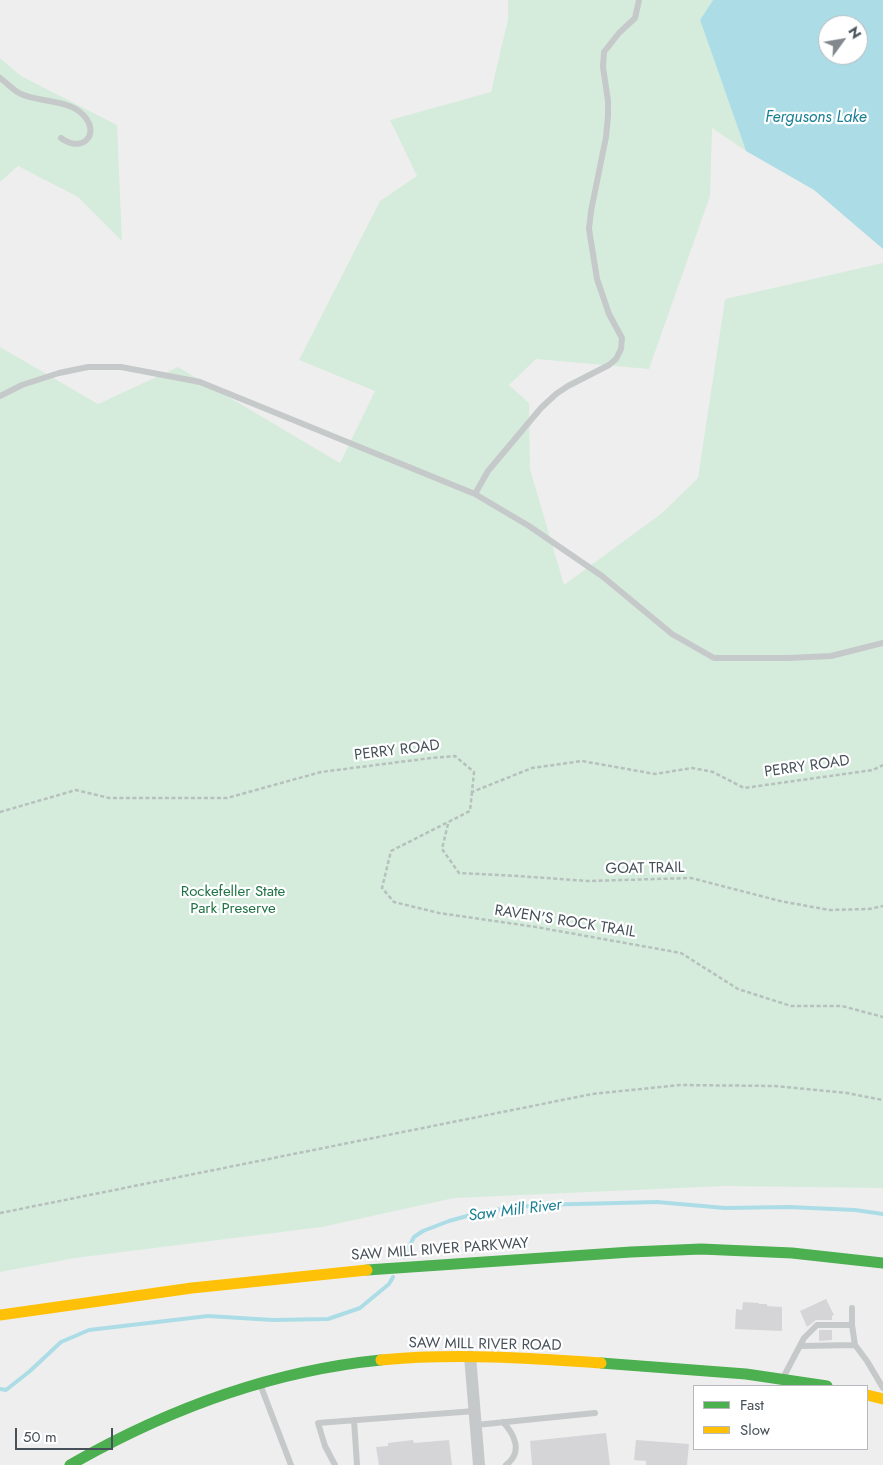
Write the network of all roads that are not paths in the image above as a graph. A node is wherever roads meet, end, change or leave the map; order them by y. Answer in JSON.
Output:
{"nodes":[{"id":1,"x":639,"y":0,"type":"edge"},
{"id":2,"x":0,"y":78,"type":"edge"},
{"id":3,"x":61,"y":138,"type":"dead end"},
{"id":4,"x":0,"y":396,"type":"edge"},
{"id":5,"x":475,"y":494,"type":"junction"},
{"id":6,"x":883,"y":643,"type":"edge"},
{"id":7,"x":840,"y":1257,"type":"junction"},
{"id":8,"x":883,"y":1263,"type":"edge"},
{"id":9,"x":883,"y":1268,"type":"edge"},
{"id":10,"x":852,"y":1308,"type":"dead end"},
{"id":11,"x":0,"y":1315,"type":"edge"},
{"id":12,"x":852,"y":1324,"type":"junction"},
{"id":13,"x":855,"y":1345,"type":"junction"},
{"id":14,"x":800,"y":1346,"type":"junction"},
{"id":15,"x":470,"y":1356,"type":"junction"},
{"id":16,"x":783,"y":1378,"type":"junction"},
{"id":17,"x":260,"y":1383,"type":"junction"},
{"id":18,"x":822,"y":1385,"type":"edge"},
{"id":19,"x":883,"y":1388,"type":"edge"},
{"id":20,"x":868,"y":1396,"type":"edge"},
{"id":21,"x":883,"y":1399,"type":"edge"},
{"id":22,"x":475,"y":1411,"type":"junction"},
{"id":23,"x":595,"y":1412,"type":"dead end"},
{"id":24,"x":354,"y":1420,"type":"junction"},
{"id":25,"x":503,"y":1422,"type":"junction"},
{"id":26,"x":476,"y":1425,"type":"junction"},
{"id":27,"x":70,"y":1465,"type":"edge"},
{"id":28,"x":291,"y":1465,"type":"edge"},
{"id":29,"x":336,"y":1465,"type":"edge"},
{"id":30,"x":357,"y":1465,"type":"edge"},
{"id":31,"x":479,"y":1465,"type":"edge"},
{"id":32,"x":506,"y":1465,"type":"edge"}],
"edges":[{"from":1,"to":5,"type":"lane"},
{"from":2,"to":3,"type":"lane"},
{"from":4,"to":5,"type":"lane"},
{"from":5,"to":6,"type":"lane"},
{"from":7,"to":8,"type":"main road","name":"SAW MILL RIVER PARKWAY"},
{"from":7,"to":9,"type":"main road"},
{"from":7,"to":11,"type":"main road","name":"SAW MILL RIVER PARKWAY"},
{"from":10,"to":12,"type":"lane"},
{"from":12,"to":13,"type":"lane"},
{"from":12,"to":14,"type":"lane"},
{"from":13,"to":14,"type":"lane"},
{"from":13,"to":19,"type":"lane"},
{"from":14,"to":16,"type":"lane"},
{"from":15,"to":16,"type":"main road","name":"SAW MILL RIVER ROAD"},
{"from":15,"to":17,"type":"main road","name":"SAW MILL RIVER ROAD"},
{"from":15,"to":22,"type":"street"},
{"from":16,"to":18,"type":"main road","name":"SAW MILL RIVER ROAD"},
{"from":17,"to":27,"type":"main road","name":"SAW MILL RIVER ROAD"},
{"from":17,"to":28,"type":"lane"},
{"from":20,"to":21,"type":"main road"},
{"from":22,"to":24,"type":"lane"},
{"from":22,"to":26,"type":"street"},
{"from":23,"to":25,"type":"lane"},
{"from":24,"to":29,"type":"lane"},
{"from":24,"to":30,"type":"lane"},
{"from":25,"to":26,"type":"lane"},
{"from":25,"to":32,"type":"lane"},
{"from":26,"to":31,"type":"street"}]}
